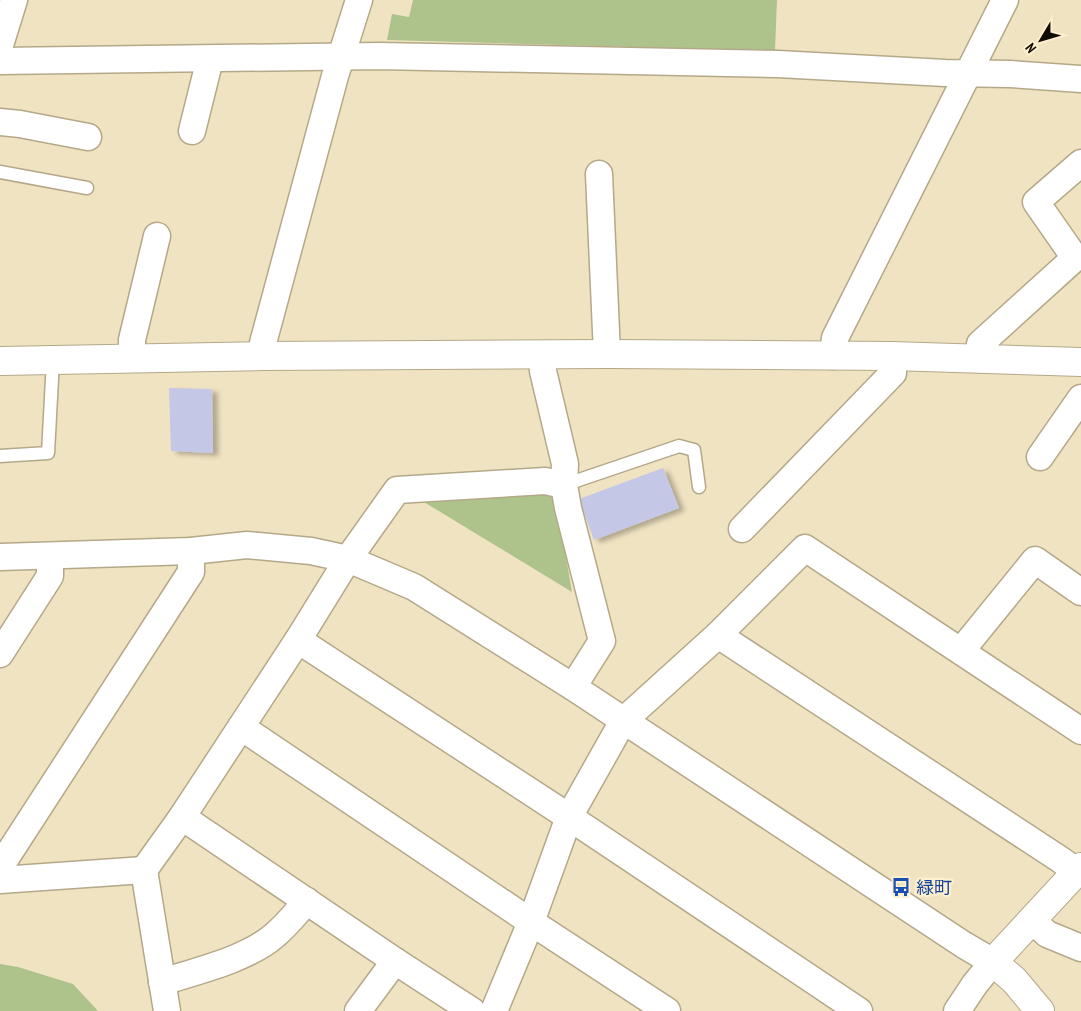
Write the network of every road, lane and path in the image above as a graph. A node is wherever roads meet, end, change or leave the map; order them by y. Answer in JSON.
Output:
{"nodes":[{"id":1,"x":14,"y":0,"type":"edge"},
{"id":2,"x":360,"y":0,"type":"edge"},
{"id":3,"x":1005,"y":0,"type":"edge"},
{"id":4,"x":0,"y":45,"type":"edge"},
{"id":5,"x":340,"y":58,"type":"junction"},
{"id":6,"x":210,"y":59,"type":"junction"},
{"id":7,"x":0,"y":61,"type":"edge"},
{"id":8,"x":967,"y":74,"type":"junction"},
{"id":9,"x":1081,"y":79,"type":"edge"},
{"id":10,"x":0,"y":122,"type":"edge"},
{"id":11,"x":192,"y":131,"type":"dead end"},
{"id":12,"x":88,"y":137,"type":"dead end"},
{"id":13,"x":1081,"y":163,"type":"edge"},
{"id":14,"x":0,"y":172,"type":"edge"},
{"id":15,"x":599,"y":174,"type":"dead end"},
{"id":16,"x":87,"y":188,"type":"dead end"},
{"id":17,"x":157,"y":236,"type":"dead end"},
{"id":18,"x":542,"y":354,"type":"junction"},
{"id":19,"x":607,"y":354,"type":"junction"},
{"id":20,"x":263,"y":356,"type":"junction"},
{"id":21,"x":834,"y":356,"type":"junction"},
{"id":22,"x":892,"y":356,"type":"junction"},
{"id":23,"x":132,"y":358,"type":"junction"},
{"id":24,"x":978,"y":359,"type":"junction"},
{"id":25,"x":53,"y":360,"type":"junction"},
{"id":26,"x":0,"y":361,"type":"edge"},
{"id":27,"x":1081,"y":362,"type":"edge"},
{"id":28,"x":1081,"y":398,"type":"edge"},
{"id":29,"x":0,"y":456,"type":"edge"},
{"id":30,"x":1040,"y":457,"type":"dead end"},
{"id":31,"x":564,"y":485,"type":"junction"},
{"id":32,"x":699,"y":487,"type":"dead end"},
{"id":33,"x":742,"y":529,"type":"dead end"},
{"id":34,"x":191,"y":551,"type":"junction"},
{"id":35,"x":50,"y":556,"type":"junction"},
{"id":36,"x":0,"y":557,"type":"edge"},
{"id":37,"x":348,"y":559,"type":"junction"},
{"id":38,"x":1081,"y":592,"type":"edge"},
{"id":39,"x":718,"y":635,"type":"junction"},
{"id":40,"x":298,"y":640,"type":"junction"},
{"id":41,"x":961,"y":651,"type":"junction"},
{"id":42,"x":0,"y":654,"type":"edge"},
{"id":43,"x":573,"y":688,"type":"junction"},
{"id":44,"x":623,"y":721,"type":"junction"},
{"id":45,"x":241,"y":727,"type":"junction"},
{"id":46,"x":1081,"y":731,"type":"edge"},
{"id":47,"x":182,"y":817,"type":"junction"},
{"id":48,"x":569,"y":817,"type":"junction"},
{"id":49,"x":0,"y":867,"type":"edge"},
{"id":50,"x":144,"y":870,"type":"junction"},
{"id":51,"x":1079,"y":870,"type":"edge"},
{"id":52,"x":0,"y":880,"type":"edge"},
{"id":53,"x":307,"y":901,"type":"junction"},
{"id":54,"x":1032,"y":920,"type":"junction"},
{"id":55,"x":531,"y":922,"type":"junction"},
{"id":56,"x":1081,"y":948,"type":"edge"},
{"id":57,"x":395,"y":961,"type":"junction"},
{"id":58,"x":993,"y":962,"type":"junction"},
{"id":59,"x":162,"y":982,"type":"junction"},
{"id":60,"x":166,"y":1011,"type":"edge"},
{"id":61,"x":358,"y":1011,"type":"edge"},
{"id":62,"x":472,"y":1011,"type":"edge"},
{"id":63,"x":494,"y":1011,"type":"edge"},
{"id":64,"x":667,"y":1011,"type":"edge"},
{"id":65,"x":860,"y":1011,"type":"edge"},
{"id":66,"x":957,"y":1011,"type":"edge"},
{"id":67,"x":1040,"y":1011,"type":"edge"}],
"edges":[{"from":1,"to":4,"type":"street"},
{"from":2,"to":5,"type":"street"},
{"from":3,"to":8,"type":"street"},
{"from":5,"to":6,"type":"street"},
{"from":5,"to":8,"type":"street"},
{"from":5,"to":20,"type":"street"},
{"from":6,"to":7,"type":"street"},
{"from":6,"to":11,"type":"street"},
{"from":8,"to":9,"type":"street"},
{"from":8,"to":21,"type":"street"},
{"from":10,"to":12,"type":"street"},
{"from":13,"to":24,"type":"street"},
{"from":14,"to":16,"type":"lane"},
{"from":15,"to":19,"type":"street"},
{"from":17,"to":23,"type":"street"},
{"from":18,"to":19,"type":"street"},
{"from":18,"to":20,"type":"street"},
{"from":18,"to":31,"type":"street"},
{"from":19,"to":21,"type":"street"},
{"from":20,"to":23,"type":"street"},
{"from":21,"to":22,"type":"street"},
{"from":22,"to":24,"type":"street"},
{"from":22,"to":33,"type":"street"},
{"from":23,"to":25,"type":"street"},
{"from":24,"to":27,"type":"street"},
{"from":25,"to":26,"type":"street"},
{"from":25,"to":29,"type":"lane"},
{"from":28,"to":30,"type":"street"},
{"from":31,"to":32,"type":"lane"},
{"from":31,"to":37,"type":"street"},
{"from":31,"to":43,"type":"street"},
{"from":34,"to":35,"type":"street"},
{"from":34,"to":37,"type":"street"},
{"from":34,"to":49,"type":"street"},
{"from":35,"to":36,"type":"street"},
{"from":35,"to":42,"type":"street"},
{"from":37,"to":40,"type":"street"},
{"from":37,"to":43,"type":"street"},
{"from":38,"to":41,"type":"street"},
{"from":39,"to":41,"type":"street"},
{"from":39,"to":44,"type":"street"},
{"from":39,"to":51,"type":"street"},
{"from":40,"to":45,"type":"street"},
{"from":40,"to":48,"type":"street"},
{"from":41,"to":46,"type":"street"},
{"from":43,"to":44,"type":"street"},
{"from":44,"to":48,"type":"street"},
{"from":44,"to":58,"type":"street"},
{"from":45,"to":47,"type":"street"},
{"from":45,"to":55,"type":"street"},
{"from":47,"to":50,"type":"street"},
{"from":47,"to":53,"type":"street"},
{"from":48,"to":55,"type":"street"},
{"from":48,"to":65,"type":"street"},
{"from":50,"to":52,"type":"street"},
{"from":50,"to":59,"type":"street"},
{"from":51,"to":54,"type":"street"},
{"from":53,"to":57,"type":"street"},
{"from":53,"to":59,"type":"street"},
{"from":54,"to":56,"type":"street"},
{"from":54,"to":58,"type":"street"},
{"from":55,"to":63,"type":"street"},
{"from":55,"to":64,"type":"street"},
{"from":57,"to":61,"type":"street"},
{"from":57,"to":62,"type":"street"},
{"from":58,"to":66,"type":"street"},
{"from":58,"to":67,"type":"street"},
{"from":59,"to":60,"type":"street"}]}
